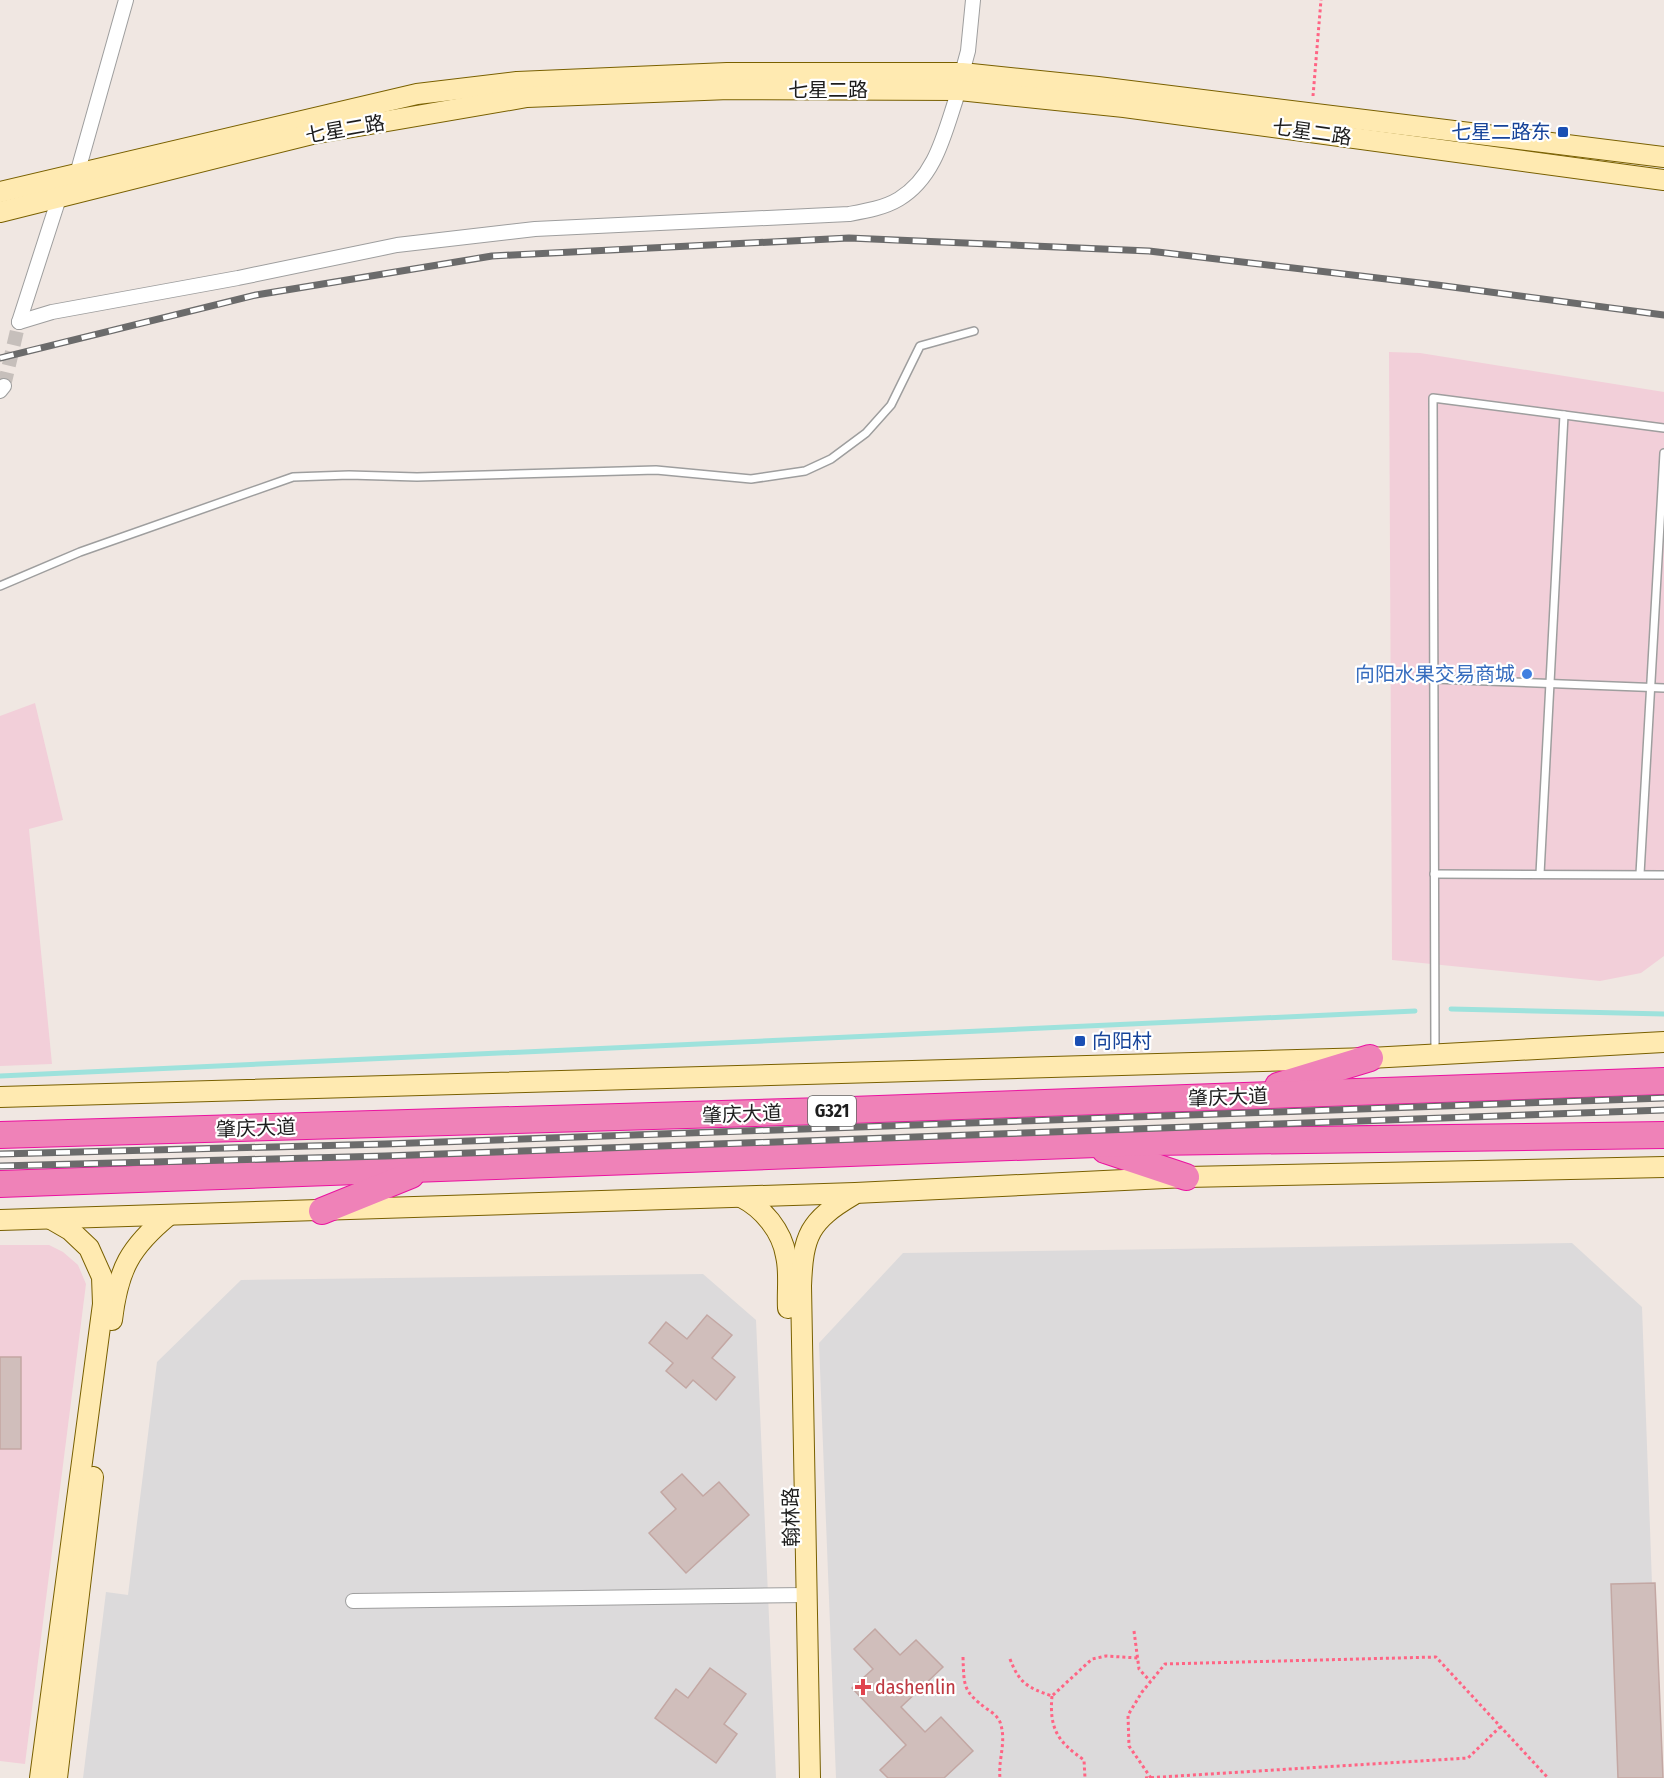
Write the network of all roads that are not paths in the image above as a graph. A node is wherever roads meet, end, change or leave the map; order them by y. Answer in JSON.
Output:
{"nodes":[{"id":1,"x":126,"y":0,"type":"edge"},
{"id":2,"x":973,"y":0,"type":"edge"},
{"id":3,"x":960,"y":82,"type":"junction"},
{"id":4,"x":1664,"y":157,"type":"edge"},
{"id":5,"x":77,"y":174,"type":"junction"},
{"id":6,"x":1664,"y":180,"type":"edge"},
{"id":7,"x":0,"y":192,"type":"edge"},
{"id":8,"x":58,"y":198,"type":"junction"},
{"id":9,"x":0,"y":212,"type":"edge"},
{"id":10,"x":974,"y":331,"type":"dead end"},
{"id":11,"x":1564,"y":415,"type":"junction"},
{"id":12,"x":1664,"y":428,"type":"edge"},
{"id":13,"x":1664,"y":453,"type":"edge"},
{"id":14,"x":0,"y":586,"type":"edge"},
{"id":15,"x":1434,"y":679,"type":"junction"},
{"id":16,"x":1550,"y":684,"type":"junction"},
{"id":17,"x":1651,"y":688,"type":"junction"},
{"id":18,"x":1664,"y":688,"type":"edge"},
{"id":19,"x":1434,"y":874,"type":"junction"},
{"id":20,"x":1540,"y":874,"type":"junction"},
{"id":21,"x":1640,"y":874,"type":"junction"},
{"id":22,"x":1664,"y":875,"type":"edge"},
{"id":23,"x":1664,"y":1042,"type":"edge"},
{"id":24,"x":1435,"y":1054,"type":"junction"},
{"id":25,"x":1370,"y":1058,"type":"junction"},
{"id":26,"x":1664,"y":1081,"type":"edge"},
{"id":27,"x":0,"y":1096,"type":"edge"},
{"id":28,"x":1245,"y":1096,"type":"junction"},
{"id":29,"x":0,"y":1135,"type":"edge"},
{"id":30,"x":1664,"y":1135,"type":"edge"},
{"id":31,"x":1087,"y":1144,"type":"junction"},
{"id":32,"x":429,"y":1168,"type":"junction"},
{"id":33,"x":1659,"y":1170,"type":"edge"},
{"id":34,"x":1186,"y":1177,"type":"junction"},
{"id":35,"x":0,"y":1184,"type":"edge"},
{"id":36,"x":855,"y":1193,"type":"junction"},
{"id":37,"x":741,"y":1197,"type":"junction"},
{"id":38,"x":322,"y":1210,"type":"junction"},
{"id":39,"x":170,"y":1215,"type":"junction"},
{"id":40,"x":51,"y":1218,"type":"junction"},
{"id":41,"x":0,"y":1220,"type":"edge"},
{"id":42,"x":794,"y":1260,"type":"junction"},
{"id":43,"x":800,"y":1595,"type":"junction"},
{"id":44,"x":353,"y":1602,"type":"dead end"},
{"id":45,"x":40,"y":1778,"type":"edge"},
{"id":46,"x":57,"y":1778,"type":"edge"},
{"id":47,"x":796,"y":1778,"type":"edge"},
{"id":48,"x":810,"y":1778,"type":"edge"}],
"edges":[{"from":1,"to":5,"type":"street"},
{"from":2,"to":3,"type":"street"},
{"from":3,"to":4,"type":"street","name":"七星二路"},
{"from":3,"to":5,"type":"street","name":"七星二路"},
{"from":3,"to":6,"type":"street","name":"七星二路"},
{"from":3,"to":8,"type":"street","name":"七星二路"},
{"from":3,"to":8,"type":"street"},
{"from":5,"to":7,"type":"street","name":"七星二路"},
{"from":8,"to":9,"type":"street","name":"七星二路"},
{"from":10,"to":14,"type":"lane"},
{"from":11,"to":12,"type":"lane"},
{"from":11,"to":15,"type":"lane"},
{"from":11,"to":16,"type":"lane"},
{"from":13,"to":17,"type":"lane"},
{"from":15,"to":16,"type":"lane"},
{"from":15,"to":19,"type":"lane"},
{"from":16,"to":17,"type":"lane"},
{"from":16,"to":20,"type":"lane"},
{"from":17,"to":18,"type":"lane"},
{"from":17,"to":21,"type":"lane"},
{"from":19,"to":20,"type":"lane"},
{"from":19,"to":24,"type":"lane"},
{"from":20,"to":21,"type":"lane"},
{"from":21,"to":22,"type":"lane"},
{"from":23,"to":24,"type":"street"},
{"from":24,"to":25,"type":"street"},
{"from":25,"to":27,"type":"street"},
{"from":25,"to":28,"type":"highway"},
{"from":26,"to":28,"type":"highway","name":"肇庆大道","number":"G321"},
{"from":28,"to":29,"type":"highway","name":"肇庆大道","number":"G321"},
{"from":30,"to":31,"type":"highway","number":"G321"},
{"from":31,"to":32,"type":"highway","number":"G321"},
{"from":31,"to":34,"type":"highway"},
{"from":32,"to":35,"type":"highway","number":"G321"},
{"from":32,"to":38,"type":"highway"},
{"from":33,"to":34,"type":"street"},
{"from":34,"to":36,"type":"street"},
{"from":36,"to":37,"type":"street"},
{"from":36,"to":42,"type":"street"},
{"from":37,"to":38,"type":"street"},
{"from":37,"to":42,"type":"street"},
{"from":38,"to":39,"type":"street"},
{"from":39,"to":40,"type":"street"},
{"from":39,"to":46,"type":"street"},
{"from":40,"to":41,"type":"street"},
{"from":40,"to":45,"type":"street"},
{"from":42,"to":43,"type":"street","name":"翰林路"},
{"from":43,"to":44,"type":"street"},
{"from":43,"to":47,"type":"street","name":"翰林路"},
{"from":43,"to":48,"type":"street","name":"翰林路"}]}
